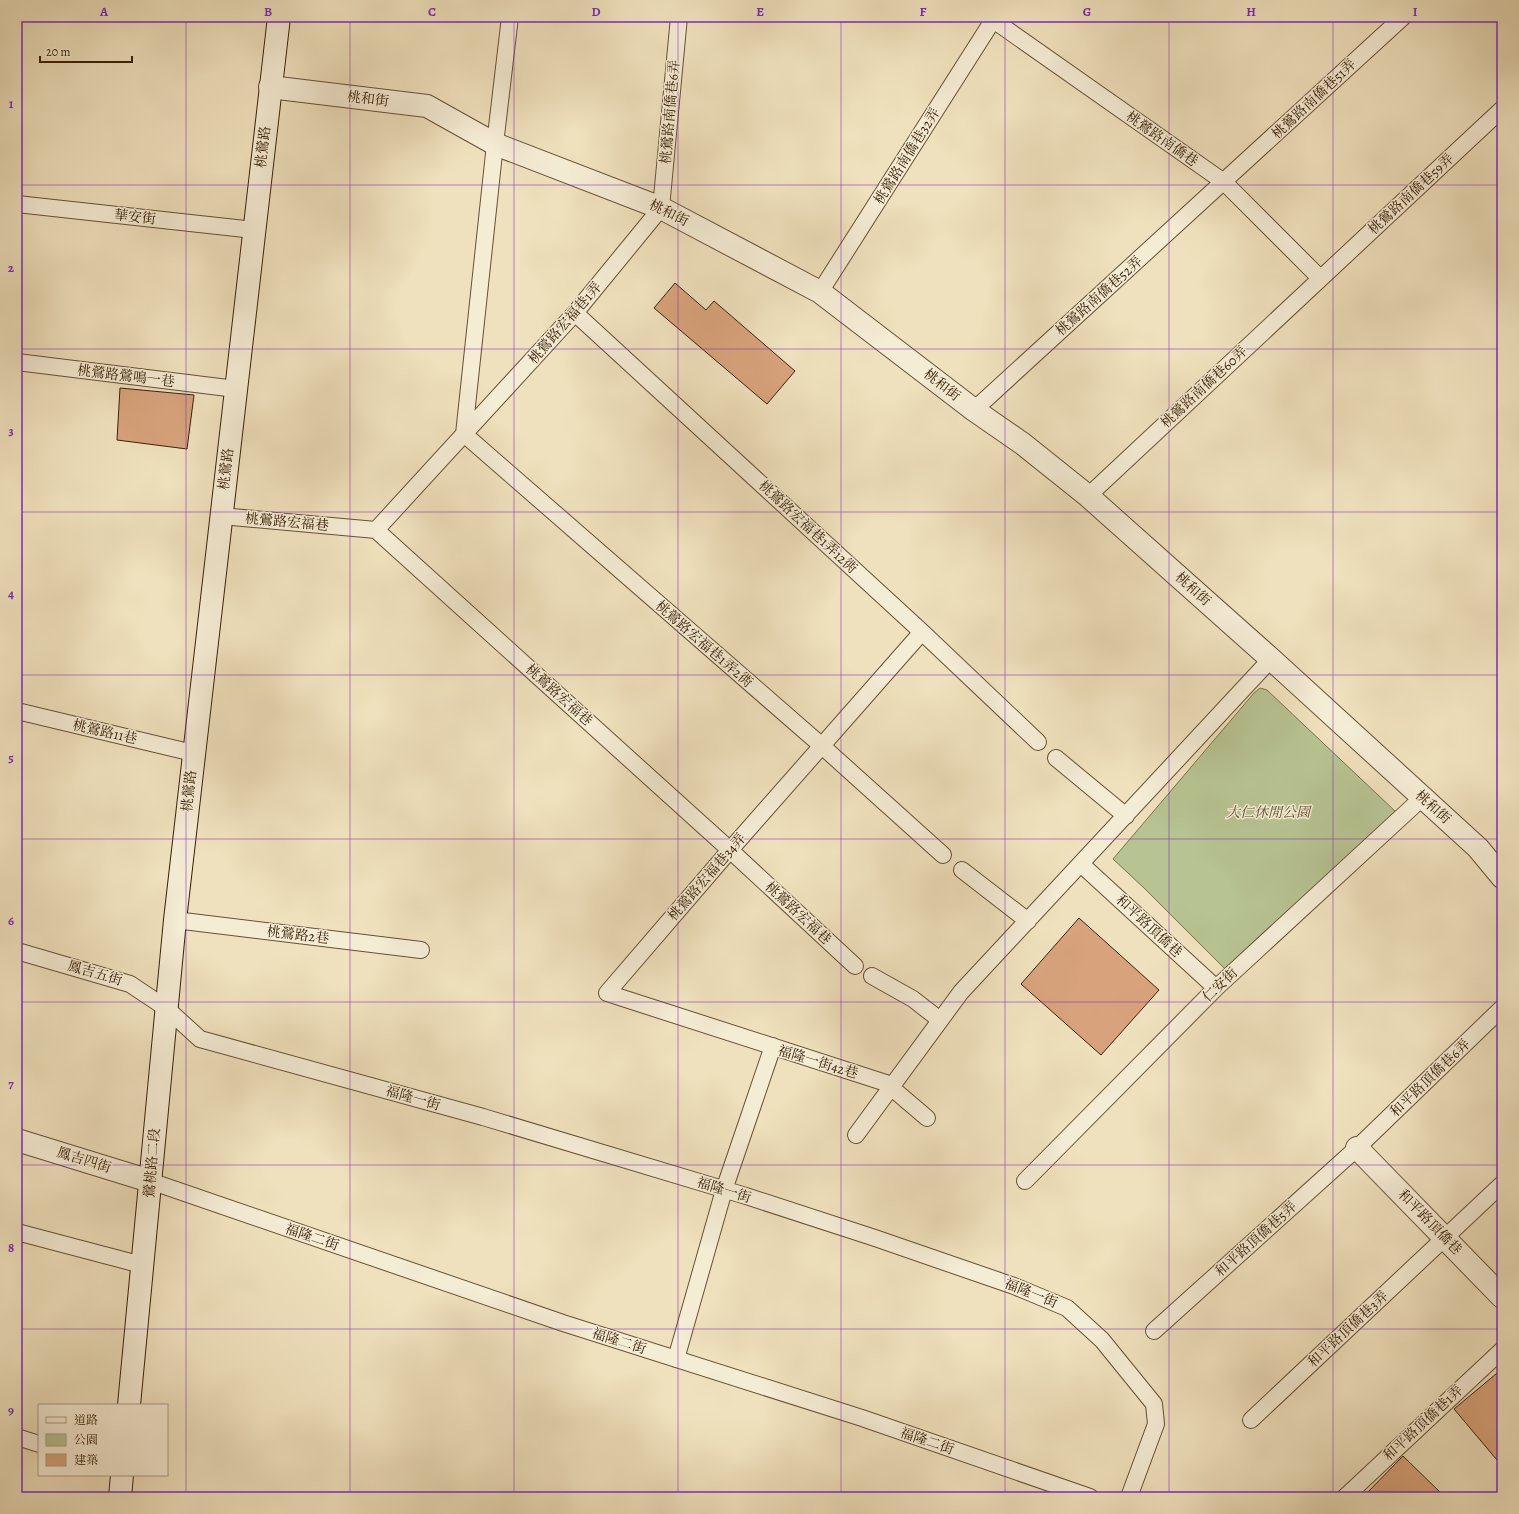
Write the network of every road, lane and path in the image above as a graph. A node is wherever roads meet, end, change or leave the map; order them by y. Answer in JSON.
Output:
{"nodes":[{"id":1,"x":278,"y":17,"type":"edge"},
{"id":2,"x":510,"y":17,"type":"edge"},
{"id":3,"x":679,"y":17,"type":"edge"},
{"id":4,"x":1403,"y":17,"type":"edge"},
{"id":5,"x":993,"y":18,"type":"edge"},
{"id":6,"x":270,"y":87,"type":"junction"},
{"id":7,"x":1502,"y":109,"type":"edge"},
{"id":8,"x":495,"y":144,"type":"junction"},
{"id":9,"x":1224,"y":182,"type":"junction"},
{"id":10,"x":17,"y":204,"type":"edge"},
{"id":11,"x":661,"y":208,"type":"junction"},
{"id":12,"x":254,"y":230,"type":"junction"},
{"id":13,"x":1320,"y":278,"type":"junction"},
{"id":14,"x":820,"y":292,"type":"junction"},
{"id":15,"x":575,"y":313,"type":"junction"},
{"id":16,"x":17,"y":362,"type":"edge"},
{"id":17,"x":236,"y":389,"type":"junction"},
{"id":18,"x":974,"y":410,"type":"junction"},
{"id":19,"x":464,"y":434,"type":"junction"},
{"id":20,"x":1088,"y":496,"type":"junction"},
{"id":21,"x":221,"y":516,"type":"junction"},
{"id":22,"x":376,"y":530,"type":"junction"},
{"id":23,"x":922,"y":632,"type":"junction"},
{"id":24,"x":1271,"y":659,"type":"junction"},
{"id":25,"x":17,"y":711,"type":"edge"},
{"id":26,"x":1038,"y":742,"type":"dead end"},
{"id":27,"x":822,"y":746,"type":"junction"},
{"id":28,"x":193,"y":753,"type":"junction"},
{"id":29,"x":1056,"y":758,"type":"dead end"},
{"id":30,"x":1422,"y":798,"type":"junction"},
{"id":31,"x":1126,"y":816,"type":"junction"},
{"id":32,"x":730,"y":850,"type":"junction"},
{"id":33,"x":943,"y":855,"type":"dead end"},
{"id":34,"x":1081,"y":864,"type":"junction"},
{"id":35,"x":962,"y":870,"type":"dead end"},
{"id":36,"x":1502,"y":877,"type":"edge"},
{"id":37,"x":175,"y":920,"type":"junction"},
{"id":38,"x":1028,"y":921,"type":"junction"},
{"id":39,"x":421,"y":950,"type":"dead end"},
{"id":40,"x":17,"y":951,"type":"edge"},
{"id":41,"x":855,"y":966,"type":"dead end"},
{"id":42,"x":872,"y":976,"type":"dead end"},
{"id":43,"x":1216,"y":988,"type":"junction"},
{"id":44,"x":166,"y":1008,"type":"junction"},
{"id":45,"x":1502,"y":1008,"type":"edge"},
{"id":46,"x":940,"y":1020,"type":"junction"},
{"id":47,"x":773,"y":1046,"type":"junction"},
{"id":48,"x":890,"y":1088,"type":"junction"},
{"id":49,"x":927,"y":1118,"type":"dead end"},
{"id":50,"x":856,"y":1135,"type":"dead end"},
{"id":51,"x":17,"y":1140,"type":"edge"},
{"id":52,"x":1357,"y":1148,"type":"junction"},
{"id":53,"x":150,"y":1181,"type":"junction"},
{"id":54,"x":1025,"y":1181,"type":"dead end"},
{"id":55,"x":1502,"y":1184,"type":"edge"},
{"id":56,"x":724,"y":1190,"type":"junction"},
{"id":57,"x":17,"y":1232,"type":"edge"},
{"id":58,"x":1445,"y":1238,"type":"junction"},
{"id":59,"x":142,"y":1266,"type":"junction"},
{"id":60,"x":1502,"y":1297,"type":"edge"},
{"id":61,"x":1154,"y":1331,"type":"dead end"},
{"id":62,"x":1502,"y":1350,"type":"edge"},
{"id":63,"x":676,"y":1359,"type":"junction"},
{"id":64,"x":129,"y":1404,"type":"edge"},
{"id":65,"x":1251,"y":1420,"type":"dead end"},
{"id":66,"x":17,"y":1437,"type":"edge"},
{"id":67,"x":38,"y":1444,"type":"edge"},
{"id":68,"x":122,"y":1476,"type":"edge"},
{"id":69,"x":120,"y":1497,"type":"edge"},
{"id":70,"x":1090,"y":1497,"type":"edge"},
{"id":71,"x":1129,"y":1497,"type":"edge"},
{"id":72,"x":1345,"y":1497,"type":"edge"}],
"edges":[{"from":1,"to":6,"type":"street","name":"桃鶯路"},
{"from":2,"to":8,"type":"lane"},
{"from":3,"to":11,"type":"lane","name":"桃鶯路南僑巷6弄"},
{"from":4,"to":9,"type":"lane","name":"桃鶯路南僑巷51弄"},
{"from":5,"to":9,"type":"lane","name":"桃鶯路南僑巷"},
{"from":5,"to":14,"type":"lane","name":"桃鶯路南僑巷32弄"},
{"from":6,"to":8,"type":"street","name":"桃和街"},
{"from":6,"to":12,"type":"street","name":"桃鶯路"},
{"from":7,"to":13,"type":"lane","name":"桃鶯路南僑巷59弄"},
{"from":8,"to":11,"type":"street","name":"桃和街"},
{"from":8,"to":19,"type":"lane"},
{"from":9,"to":13,"type":"lane","name":"桃鶯路南僑巷"},
{"from":9,"to":18,"type":"lane","name":"桃鶯路南僑巷52弄"},
{"from":10,"to":12,"type":"lane","name":"華安街"},
{"from":11,"to":14,"type":"street","name":"桃和街"},
{"from":11,"to":15,"type":"lane","name":"桃鶯路宏福巷1弄"},
{"from":12,"to":17,"type":"street","name":"桃鶯路"},
{"from":13,"to":20,"type":"lane","name":"桃鶯路南僑巷60弄"},
{"from":14,"to":18,"type":"street","name":"桃和街"},
{"from":15,"to":19,"type":"lane","name":"桃鶯路宏福巷1弄"},
{"from":15,"to":23,"type":"lane","name":"桃鶯路宏福巷1弄12衖"},
{"from":16,"to":17,"type":"lane","name":"桃鶯路鶯鳴一巷"},
{"from":17,"to":21,"type":"street","name":"桃鶯路"},
{"from":18,"to":20,"type":"street","name":"桃和街"},
{"from":19,"to":22,"type":"lane","name":"桃鶯路宏福巷1弄"},
{"from":19,"to":27,"type":"lane","name":"桃鶯路宏福巷1弄2衖"},
{"from":20,"to":24,"type":"street","name":"桃和街"},
{"from":21,"to":22,"type":"lane","name":"桃鶯路宏福巷"},
{"from":21,"to":28,"type":"street","name":"桃鶯路"},
{"from":22,"to":32,"type":"lane","name":"桃鶯路宏福巷"},
{"from":23,"to":26,"type":"lane","name":"桃鶯路宏福巷1弄12衖"},
{"from":23,"to":27,"type":"lane","name":"桃鶯路宏福巷34弄"},
{"from":24,"to":30,"type":"street","name":"桃和街"},
{"from":24,"to":31,"type":"lane"},
{"from":25,"to":28,"type":"lane","name":"桃鶯路11巷"},
{"from":27,"to":32,"type":"lane","name":"桃鶯路宏福巷34弄"},
{"from":27,"to":33,"type":"lane","name":"桃鶯路宏福巷1弄2衖"},
{"from":28,"to":37,"type":"street","name":"桃鶯路"},
{"from":29,"to":31,"type":"lane"},
{"from":30,"to":36,"type":"street","name":"桃和街"},
{"from":30,"to":43,"type":"lane","name":"仁安街"},
{"from":31,"to":34,"type":"lane"},
{"from":32,"to":41,"type":"lane","name":"桃鶯路宏福巷"},
{"from":32,"to":47,"type":"lane","name":"桃鶯路宏福巷34弄"},
{"from":34,"to":38,"type":"lane"},
{"from":34,"to":43,"type":"lane","name":"和平路頂僑巷"},
{"from":35,"to":38,"type":"lane"},
{"from":37,"to":39,"type":"lane","name":"桃鶯路2巷"},
{"from":37,"to":44,"type":"street","name":"鶯桃路二段"},
{"from":38,"to":46,"type":"lane"},
{"from":40,"to":44,"type":"lane","name":"鳳吉五街"},
{"from":42,"to":46,"type":"lane"},
{"from":43,"to":54,"type":"lane","name":"仁安街"},
{"from":44,"to":53,"type":"street","name":"鶯桃路二段"},
{"from":44,"to":56,"type":"lane","name":"福隆一街"},
{"from":45,"to":52,"type":"lane","name":"和平路頂僑巷6弄"},
{"from":46,"to":48,"type":"lane"},
{"from":47,"to":48,"type":"lane","name":"福隆一街42巷"},
{"from":47,"to":56,"type":"lane","name":"福隆一街42巷"},
{"from":48,"to":49,"type":"lane","name":"福隆一街42巷"},
{"from":48,"to":50,"type":"lane"},
{"from":51,"to":53,"type":"street","name":"鳳吉四街"},
{"from":52,"to":58,"type":"street","name":"和平路頂僑巷"},
{"from":52,"to":61,"type":"lane","name":"和平路頂僑巷5弄"},
{"from":53,"to":59,"type":"street","name":"鶯桃路二段"},
{"from":53,"to":63,"type":"lane","name":"福隆二街"},
{"from":55,"to":58,"type":"lane","name":"和平路頂僑巷3弄"},
{"from":56,"to":63,"type":"lane","name":"福隆一街42巷"},
{"from":56,"to":71,"type":"lane","name":"福隆一街"},
{"from":57,"to":59,"type":"lane"},
{"from":58,"to":60,"type":"street","name":"和平路頂僑巷"},
{"from":58,"to":65,"type":"lane","name":"和平路頂僑巷3弄"},
{"from":59,"to":64,"type":"street","name":"鶯桃路二段"},
{"from":62,"to":72,"type":"lane","name":"和平路頂僑巷1弄"},
{"from":63,"to":70,"type":"lane","name":"福隆二街"},
{"from":66,"to":67,"type":"lane"},
{"from":68,"to":69,"type":"street"}]}
